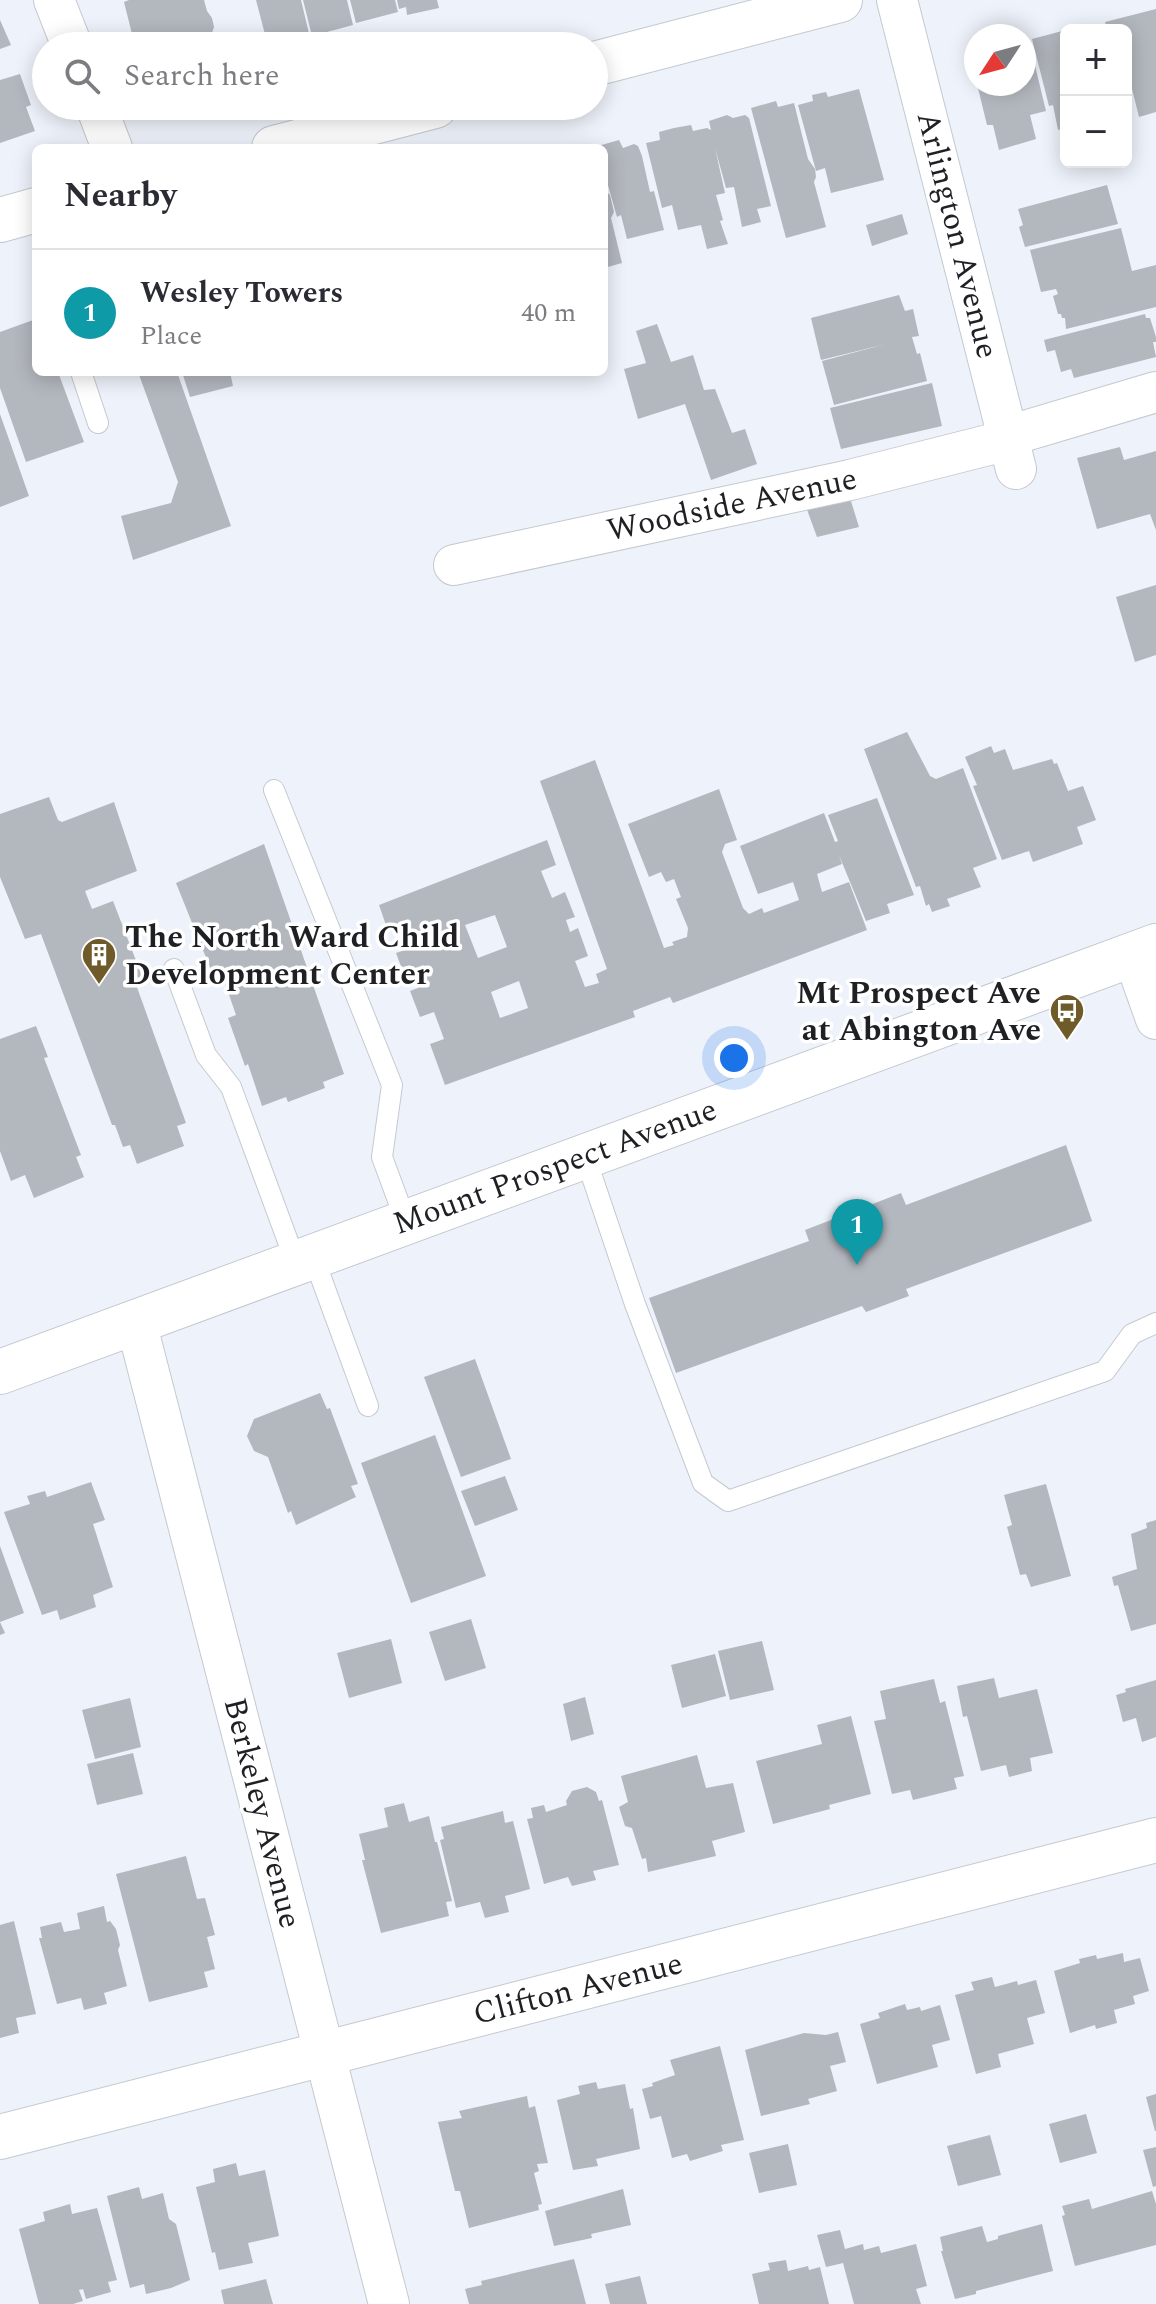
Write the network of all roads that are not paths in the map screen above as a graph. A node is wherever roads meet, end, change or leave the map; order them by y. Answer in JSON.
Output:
{"nodes":[{"id":1,"x":54,"y":0,"type":"edge"},
{"id":2,"x":840,"y":0,"type":"edge"},
{"id":3,"x":897,"y":0,"type":"edge"},
{"id":4,"x":67,"y":32,"type":"edge"},
{"id":5,"x":608,"y":60,"type":"edge"},
{"id":6,"x":101,"y":120,"type":"edge"},
{"id":7,"x":381,"y":120,"type":"edge"},
{"id":8,"x":110,"y":144,"type":"edge"},
{"id":9,"x":289,"y":144,"type":"edge"},
{"id":10,"x":82,"y":376,"type":"edge"},
{"id":11,"x":1156,"y":392,"type":"edge"},
{"id":12,"x":98,"y":423,"type":"dead end"},
{"id":13,"x":1011,"y":449,"type":"junction"},
{"id":14,"x":454,"y":565,"type":"dead end"},
{"id":15,"x":274,"y":790,"type":"dead end"},
{"id":16,"x":1145,"y":950,"type":"edge"},
{"id":17,"x":174,"y":969,"type":"dead end"},
{"id":18,"x":1156,"y":1019,"type":"edge"},
{"id":19,"x":585,"y":1156,"type":"junction"},
{"id":20,"x":406,"y":1222,"type":"junction"},
{"id":21,"x":305,"y":1259,"type":"junction"},
{"id":22,"x":136,"y":1322,"type":"junction"},
{"id":23,"x":1156,"y":1323,"type":"edge"},
{"id":24,"x":0,"y":1372,"type":"edge"},
{"id":25,"x":368,"y":1406,"type":"dead end"},
{"id":26,"x":1156,"y":1840,"type":"edge"},
{"id":27,"x":324,"y":2054,"type":"junction"},
{"id":28,"x":0,"y":2137,"type":"edge"},
{"id":29,"x":389,"y":2304,"type":"edge"}],
"edges":[{"from":1,"to":4,"type":"street"},
{"from":2,"to":5,"type":"street"},
{"from":3,"to":13,"type":"street","name":"Arlington Avenue"},
{"from":6,"to":8,"type":"street"},
{"from":7,"to":9,"type":"street"},
{"from":10,"to":12,"type":"lane"},
{"from":11,"to":13,"type":"street","name":"Woodside Avenue"},
{"from":13,"to":14,"type":"street","name":"Woodside Avenue"},
{"from":15,"to":20,"type":"lane"},
{"from":16,"to":18,"type":"street"},
{"from":16,"to":19,"type":"street","name":"Mount Prospect Avenue"},
{"from":17,"to":21,"type":"lane"},
{"from":19,"to":20,"type":"street","name":"Mount Prospect Avenue"},
{"from":19,"to":23,"type":"lane"},
{"from":20,"to":21,"type":"street","name":"Mount Prospect Avenue"},
{"from":21,"to":22,"type":"street","name":"Mount Prospect Avenue"},
{"from":21,"to":25,"type":"lane"},
{"from":22,"to":24,"type":"street","name":"Mount Prospect Avenue"},
{"from":22,"to":27,"type":"street","name":"Berkeley Avenue"},
{"from":26,"to":27,"type":"street","name":"Clifton Avenue"},
{"from":27,"to":28,"type":"street","name":"Clifton Avenue"},
{"from":27,"to":29,"type":"street","name":"Berkeley Avenue"}]}
